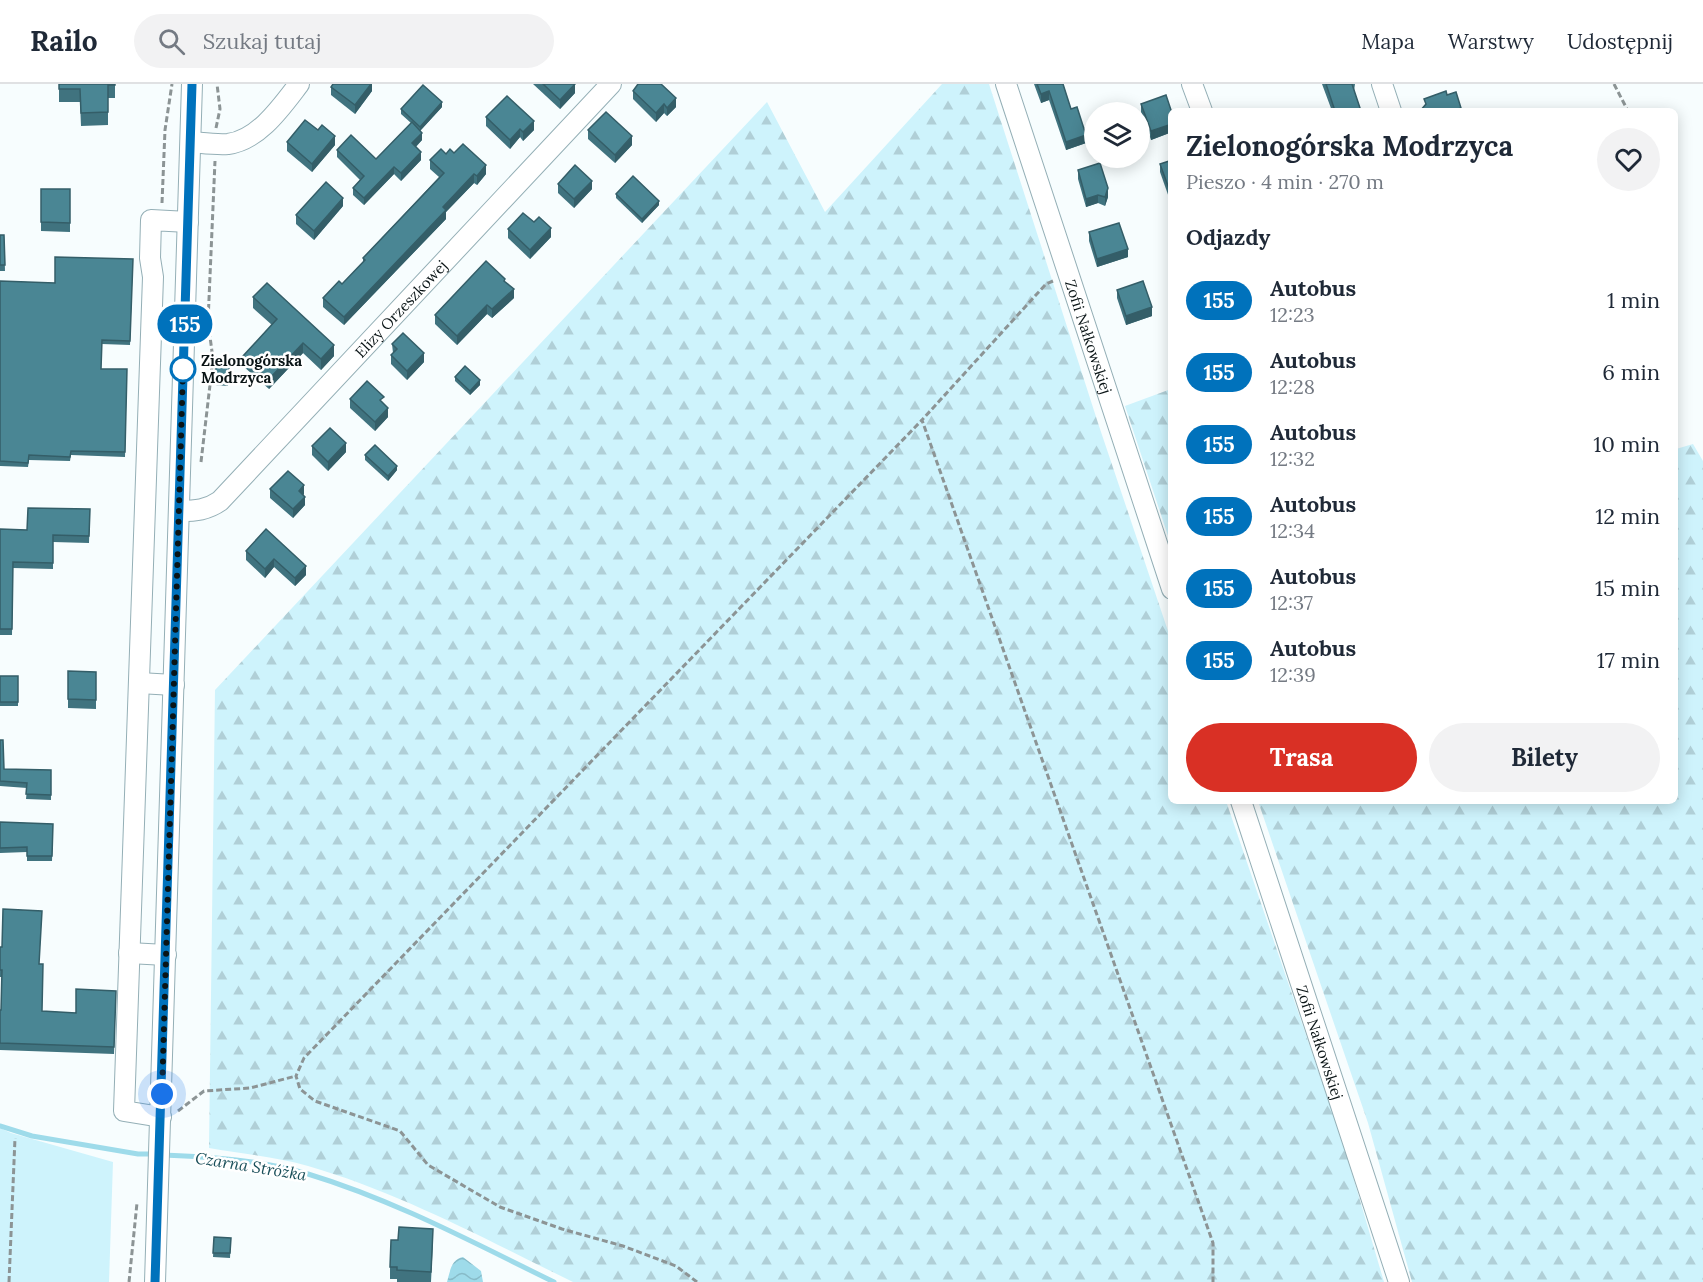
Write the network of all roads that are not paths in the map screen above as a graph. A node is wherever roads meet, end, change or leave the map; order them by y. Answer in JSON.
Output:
{"nodes":[{"id":1,"x":192,"y":84,"type":"edge"},
{"id":2,"x":299,"y":84,"type":"edge"},
{"id":3,"x":611,"y":84,"type":"edge"},
{"id":4,"x":1006,"y":84,"type":"edge"},
{"id":5,"x":1192,"y":84,"type":"edge"},
{"id":6,"x":1383,"y":84,"type":"edge"},
{"id":7,"x":1201,"y":108,"type":"edge"},
{"id":8,"x":1390,"y":108,"type":"edge"},
{"id":9,"x":190,"y":142,"type":"junction"},
{"id":10,"x":188,"y":222,"type":"junction"},
{"id":11,"x":146,"y":494,"type":"junction"},
{"id":12,"x":180,"y":503,"type":"junction"},
{"id":13,"x":1168,"y":577,"type":"edge"},
{"id":14,"x":139,"y":683,"type":"junction"},
{"id":15,"x":174,"y":685,"type":"junction"},
{"id":16,"x":1242,"y":804,"type":"edge"},
{"id":17,"x":129,"y":953,"type":"junction"},
{"id":18,"x":166,"y":955,"type":"junction"},
{"id":19,"x":161,"y":1117,"type":"junction"},
{"id":20,"x":155,"y":1282,"type":"edge"},
{"id":21,"x":1399,"y":1282,"type":"edge"}],
"edges":[{"from":1,"to":9,"type":"street"},
{"from":2,"to":9,"type":"street"},
{"from":3,"to":12,"type":"street","name":"Elizy Orzeszkowej"},
{"from":4,"to":13,"type":"street","name":"Zofii Nałkowskiej"},
{"from":5,"to":7,"type":"street"},
{"from":6,"to":8,"type":"street"},
{"from":9,"to":10,"type":"street"},
{"from":10,"to":11,"type":"street"},
{"from":10,"to":12,"type":"street"},
{"from":11,"to":12,"type":"street","name":"Elizy Orzeszkowej"},
{"from":11,"to":14,"type":"street"},
{"from":12,"to":15,"type":"street"},
{"from":14,"to":15,"type":"street"},
{"from":14,"to":17,"type":"street"},
{"from":15,"to":18,"type":"street"},
{"from":16,"to":21,"type":"street","name":"Zofii Nałkowskiej"},
{"from":17,"to":18,"type":"street"},
{"from":17,"to":19,"type":"street"},
{"from":18,"to":19,"type":"street"},
{"from":19,"to":20,"type":"street"}]}
